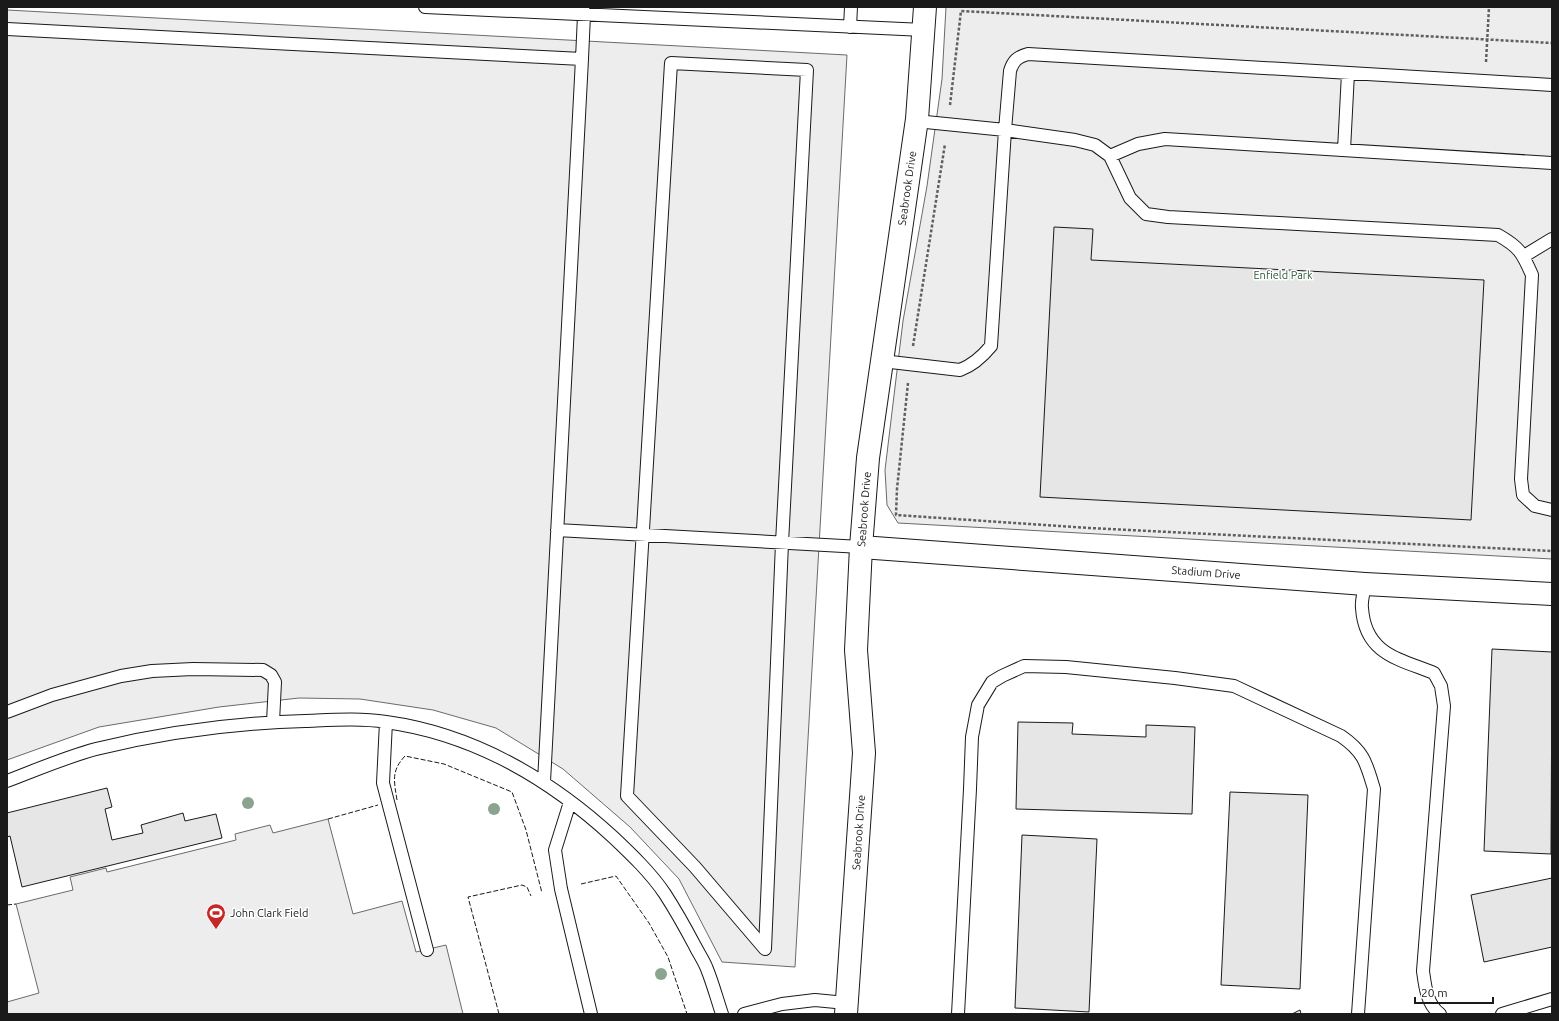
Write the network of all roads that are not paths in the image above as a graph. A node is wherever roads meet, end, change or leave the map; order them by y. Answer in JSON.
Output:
{"nodes":[{"id":1,"x":425,"y":7,"type":"edge"},
{"id":2,"x":851,"y":7,"type":"edge"},
{"id":3,"x":925,"y":7,"type":"edge"},
{"id":4,"x":584,"y":11,"type":"edge"},
{"id":5,"x":850,"y":27,"type":"junction"},
{"id":6,"x":7,"y":29,"type":"edge"},
{"id":7,"x":924,"y":30,"type":"junction"},
{"id":8,"x":582,"y":59,"type":"junction"},
{"id":9,"x":1348,"y":73,"type":"junction"},
{"id":10,"x":1552,"y":85,"type":"edge"},
{"id":11,"x":916,"y":121,"type":"junction"},
{"id":12,"x":1005,"y":130,"type":"junction"},
{"id":13,"x":1344,"y":150,"type":"junction"},
{"id":14,"x":1110,"y":156,"type":"junction"},
{"id":15,"x":1552,"y":163,"type":"edge"},
{"id":16,"x":1552,"y":240,"type":"edge"},
{"id":17,"x":1524,"y":256,"type":"junction"},
{"id":18,"x":882,"y":362,"type":"junction"},
{"id":19,"x":1552,"y":510,"type":"edge"},
{"id":20,"x":557,"y":530,"type":"junction"},
{"id":21,"x":643,"y":535,"type":"junction"},
{"id":22,"x":782,"y":543,"type":"junction"},
{"id":23,"x":861,"y":547,"type":"junction"},
{"id":24,"x":1365,"y":584,"type":"junction"},
{"id":25,"x":1552,"y":594,"type":"edge"},
{"id":26,"x":7,"y":712,"type":"edge"},
{"id":27,"x":272,"y":722,"type":"junction"},
{"id":28,"x":386,"y":722,"type":"junction"},
{"id":29,"x":7,"y":781,"type":"edge"},
{"id":30,"x":544,"y":782,"type":"junction"},
{"id":31,"x":570,"y":802,"type":"junction"},
{"id":32,"x":427,"y":950,"type":"dead end"},
{"id":33,"x":1552,"y":999,"type":"edge"},
{"id":34,"x":846,"y":1008,"type":"edge"},
{"id":35,"x":591,"y":1014,"type":"edge"},
{"id":36,"x":722,"y":1014,"type":"edge"},
{"id":37,"x":744,"y":1014,"type":"edge"},
{"id":38,"x":958,"y":1014,"type":"edge"},
{"id":39,"x":1358,"y":1014,"type":"edge"},
{"id":40,"x":1440,"y":1014,"type":"edge"},
{"id":41,"x":1502,"y":1014,"type":"edge"}],
"edges":[{"from":1,"to":4,"type":"lane"},
{"from":2,"to":5,"type":"lane"},
{"from":3,"to":7,"type":"street","name":"Seabrook Drive"},
{"from":4,"to":5,"type":"lane"},
{"from":4,"to":8,"type":"lane"},
{"from":5,"to":7,"type":"lane"},
{"from":6,"to":8,"type":"lane"},
{"from":7,"to":11,"type":"street","name":"Seabrook Drive"},
{"from":8,"to":20,"type":"lane"},
{"from":9,"to":10,"type":"lane"},
{"from":9,"to":12,"type":"lane"},
{"from":9,"to":13,"type":"lane"},
{"from":11,"to":12,"type":"lane"},
{"from":11,"to":18,"type":"street","name":"Seabrook Drive"},
{"from":12,"to":14,"type":"lane"},
{"from":12,"to":18,"type":"lane"},
{"from":13,"to":14,"type":"lane"},
{"from":13,"to":15,"type":"lane"},
{"from":14,"to":17,"type":"lane"},
{"from":16,"to":17,"type":"lane"},
{"from":17,"to":19,"type":"lane"},
{"from":18,"to":23,"type":"street","name":"Seabrook Drive"},
{"from":20,"to":21,"type":"lane"},
{"from":20,"to":30,"type":"lane"},
{"from":21,"to":22,"type":"lane"},
{"from":21,"to":22,"type":"lane"},
{"from":21,"to":22,"type":"lane"},
{"from":22,"to":23,"type":"lane"},
{"from":23,"to":24,"type":"street","name":"Stadium Drive"},
{"from":23,"to":34,"type":"street","name":"Seabrook Drive"},
{"from":24,"to":25,"type":"street","name":"Stadium Drive"},
{"from":24,"to":40,"type":"lane"},
{"from":26,"to":27,"type":"lane"},
{"from":27,"to":28,"type":"lane"},
{"from":27,"to":29,"type":"lane"},
{"from":28,"to":30,"type":"lane"},
{"from":28,"to":32,"type":"lane"},
{"from":30,"to":31,"type":"lane"},
{"from":31,"to":35,"type":"lane"},
{"from":31,"to":36,"type":"lane"},
{"from":33,"to":41,"type":"lane"},
{"from":34,"to":37,"type":"lane"},
{"from":38,"to":39,"type":"lane"}]}
